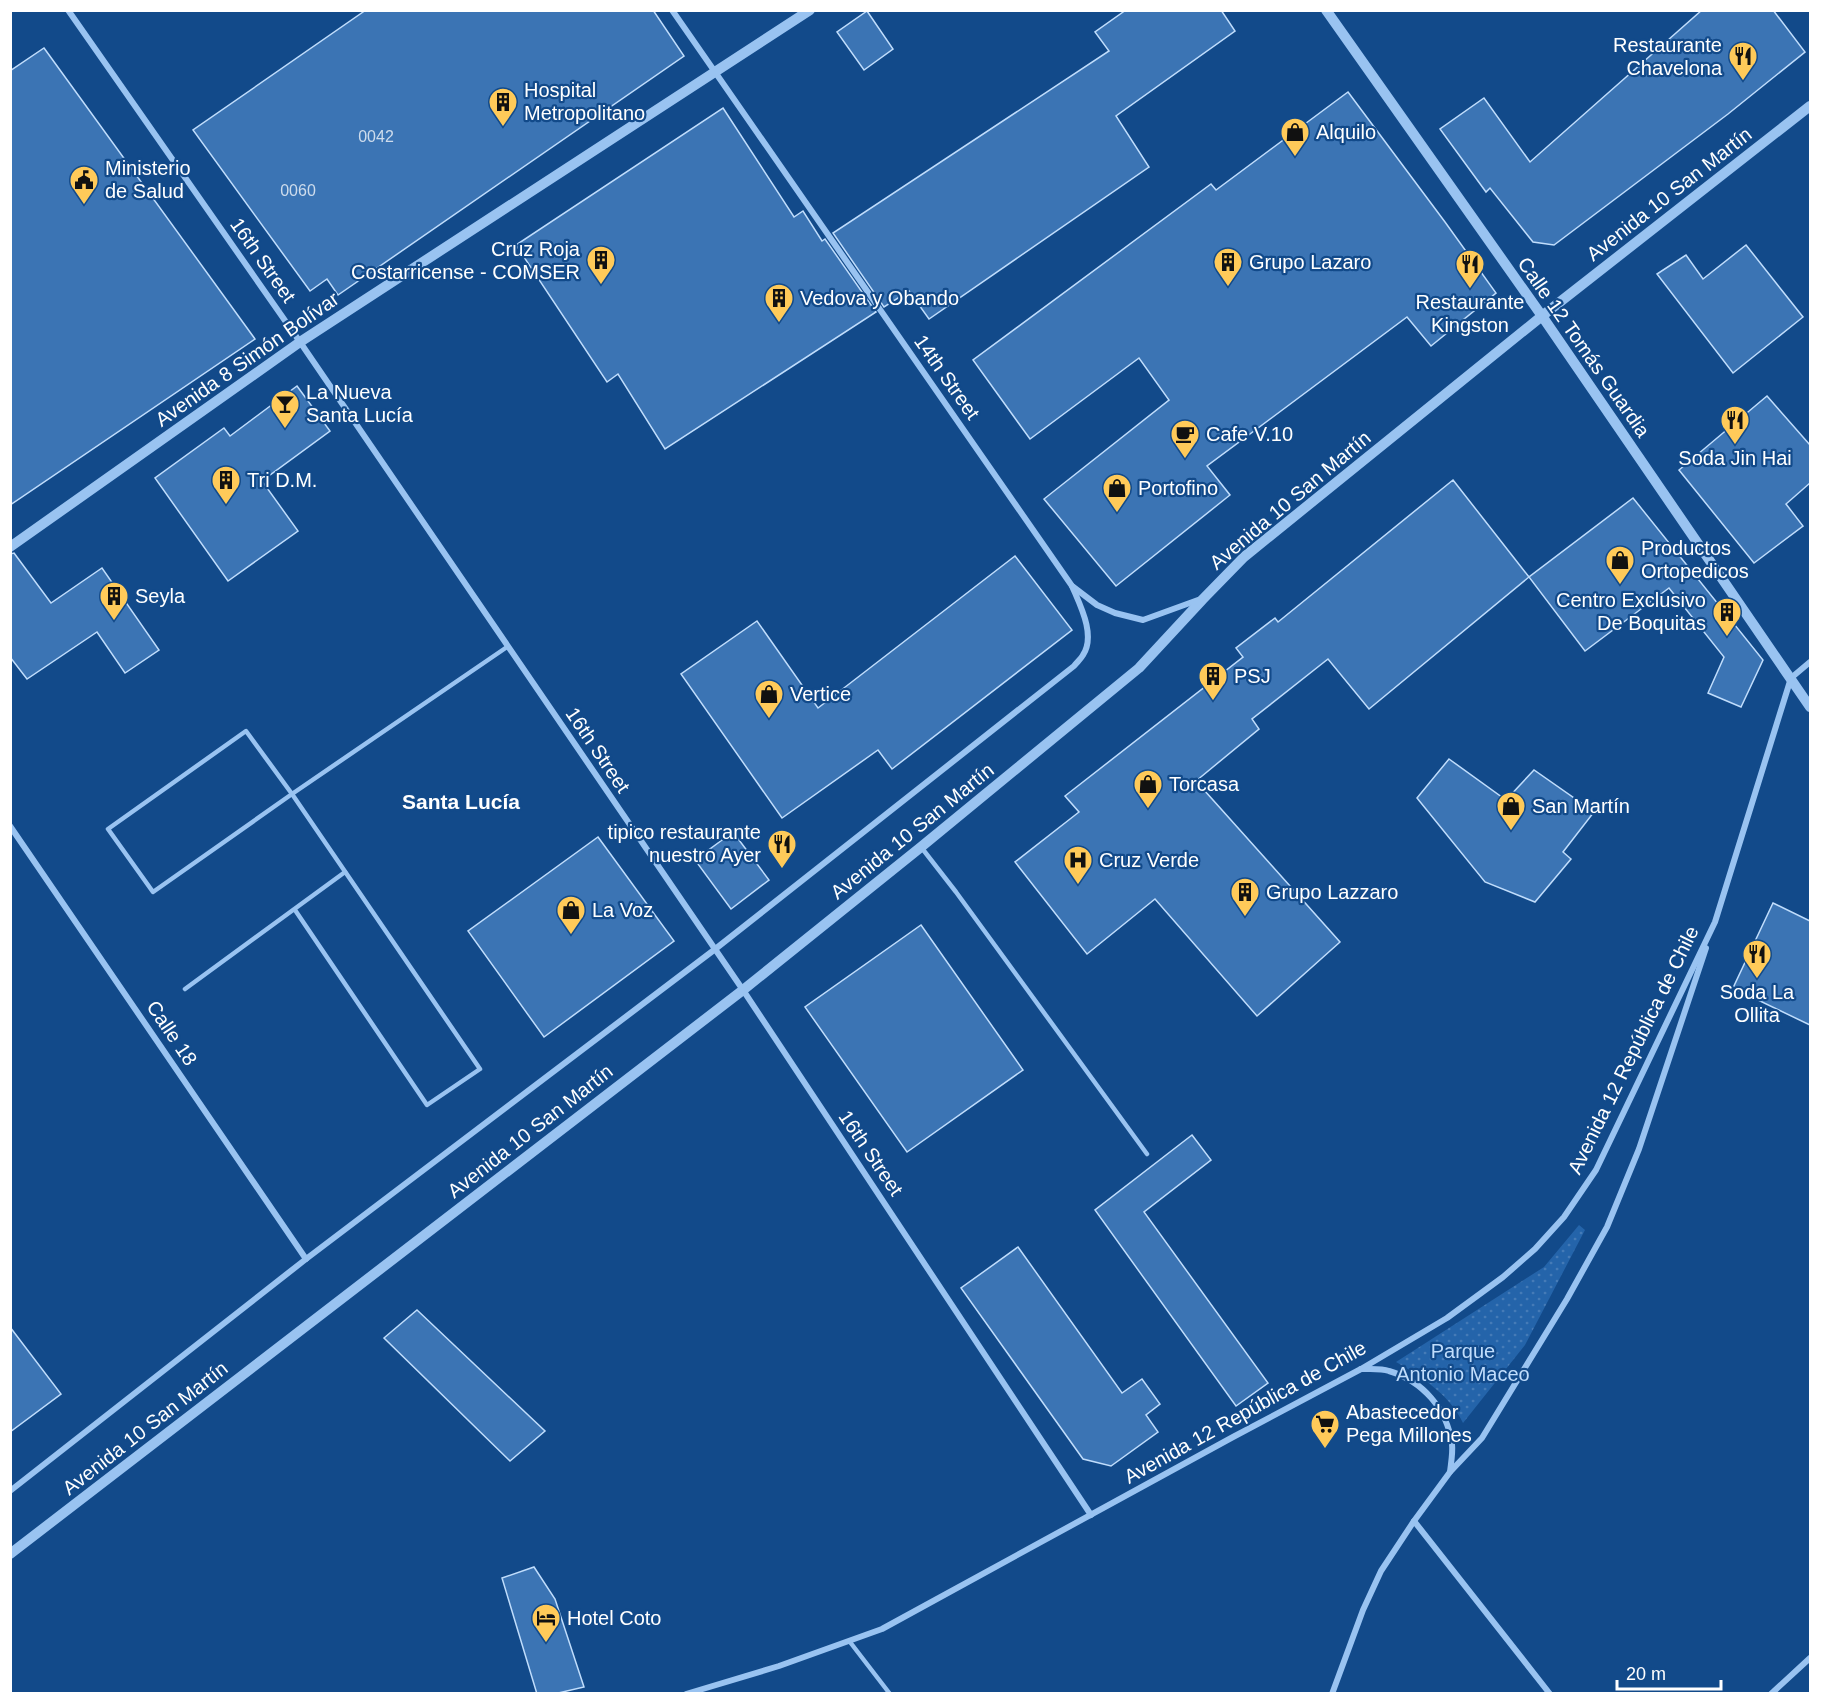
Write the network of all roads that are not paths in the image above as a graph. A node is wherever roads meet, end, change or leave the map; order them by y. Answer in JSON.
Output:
{"nodes":[{"id":1,"x":68,"y":10,"type":"edge"},
{"id":2,"x":672,"y":10,"type":"edge"},
{"id":3,"x":810,"y":10,"type":"edge"},
{"id":4,"x":1326,"y":10,"type":"edge"},
{"id":5,"x":715,"y":72,"type":"junction"},
{"id":6,"x":1810,"y":106,"type":"edge"},
{"id":7,"x":1542,"y":316,"type":"junction"},
{"id":8,"x":300,"y":342,"type":"junction"},
{"id":9,"x":10,"y":547,"type":"edge"},
{"id":10,"x":1072,"y":586,"type":"junction"},
{"id":11,"x":1203,"y":599,"type":"junction"},
{"id":12,"x":507,"y":647,"type":"junction"},
{"id":13,"x":1810,"y":662,"type":"edge"},
{"id":14,"x":1791,"y":678,"type":"junction"},
{"id":15,"x":1810,"y":707,"type":"edge"},
{"id":16,"x":292,"y":794,"type":"junction"},
{"id":17,"x":10,"y":826,"type":"edge"},
{"id":18,"x":921,"y":847,"type":"junction"},
{"id":19,"x":345,"y":872,"type":"junction"},
{"id":20,"x":295,"y":910,"type":"junction"},
{"id":21,"x":1715,"y":922,"type":"junction"},
{"id":22,"x":714,"y":950,"type":"junction"},
{"id":23,"x":185,"y":989,"type":"dead end"},
{"id":24,"x":743,"y":990,"type":"junction"},
{"id":25,"x":1147,"y":1154,"type":"dead end"},
{"id":26,"x":306,"y":1259,"type":"junction"},
{"id":27,"x":1361,"y":1369,"type":"junction"},
{"id":28,"x":1450,"y":1472,"type":"junction"},
{"id":29,"x":10,"y":1491,"type":"edge"},
{"id":30,"x":1091,"y":1515,"type":"junction"},
{"id":31,"x":1414,"y":1521,"type":"junction"},
{"id":32,"x":10,"y":1554,"type":"edge"},
{"id":33,"x":850,"y":1642,"type":"junction"},
{"id":34,"x":1810,"y":1658,"type":"edge"},
{"id":35,"x":686,"y":1694,"type":"edge"},
{"id":36,"x":890,"y":1694,"type":"edge"},
{"id":37,"x":1332,"y":1694,"type":"edge"},
{"id":38,"x":1550,"y":1694,"type":"edge"},
{"id":39,"x":1771,"y":1694,"type":"edge"}],
"edges":[{"from":1,"to":8,"type":"street","name":"16th Street"},
{"from":2,"to":5,"type":"street","name":"14th Street"},
{"from":3,"to":5,"type":"street","name":"Avenida 8 Simón Bolívar"},
{"from":4,"to":7,"type":"street","name":"Calle 12 Tomás Guardia"},
{"from":5,"to":8,"type":"street","name":"Avenida 8 Simón Bolívar"},
{"from":5,"to":10,"type":"street","name":"14th Street"},
{"from":6,"to":7,"type":"street","name":"Avenida 10 San Martín"},
{"from":7,"to":11,"type":"street","name":"Avenida 10 San Martín"},
{"from":7,"to":14,"type":"street","name":"Calle 12 Tomás Guardia"},
{"from":8,"to":9,"type":"street","name":"Avenida 8 Simón Bolívar"},
{"from":8,"to":12,"type":"street","name":"16th Street"},
{"from":10,"to":11,"type":"street","name":"14th Street"},
{"from":10,"to":22,"type":"street","name":"Avenida 10 San Martín"},
{"from":11,"to":18,"type":"street","name":"Avenida 10 San Martín"},
{"from":12,"to":16,"type":"lane"},
{"from":12,"to":22,"type":"street","name":"16th Street"},
{"from":13,"to":14,"type":"street"},
{"from":14,"to":15,"type":"street","name":"Calle 12 Tomás Guardia"},
{"from":14,"to":21,"type":"street","name":"Avenida 12 República de Chile"},
{"from":16,"to":16,"type":"lane"},
{"from":16,"to":19,"type":"lane"},
{"from":17,"to":26,"type":"street","name":"Calle 18"},
{"from":18,"to":24,"type":"street","name":"Avenida 10 San Martín"},
{"from":18,"to":25,"type":"lane"},
{"from":19,"to":20,"type":"lane"},
{"from":19,"to":20,"type":"lane"},
{"from":20,"to":23,"type":"lane"},
{"from":21,"to":27,"type":"street","name":"Avenida 12 República de Chile"},
{"from":21,"to":28,"type":"street"},
{"from":22,"to":24,"type":"street","name":"16th Street"},
{"from":22,"to":26,"type":"street","name":"Avenida 10 San Martín"},
{"from":24,"to":30,"type":"street","name":"16th Street"},
{"from":24,"to":32,"type":"street","name":"Avenida 10 San Martín"},
{"from":26,"to":29,"type":"street","name":"Avenida 10 San Martín"},
{"from":27,"to":28,"type":"street"},
{"from":27,"to":30,"type":"street","name":"Avenida 12 República de Chile"},
{"from":28,"to":31,"type":"street"},
{"from":30,"to":33,"type":"street","name":"Avenida 12 República de Chile"},
{"from":31,"to":37,"type":"street"},
{"from":31,"to":38,"type":"street"},
{"from":33,"to":35,"type":"street","name":"Avenida 12 República de Chile"},
{"from":33,"to":36,"type":"lane"},
{"from":34,"to":39,"type":"street"}]}
